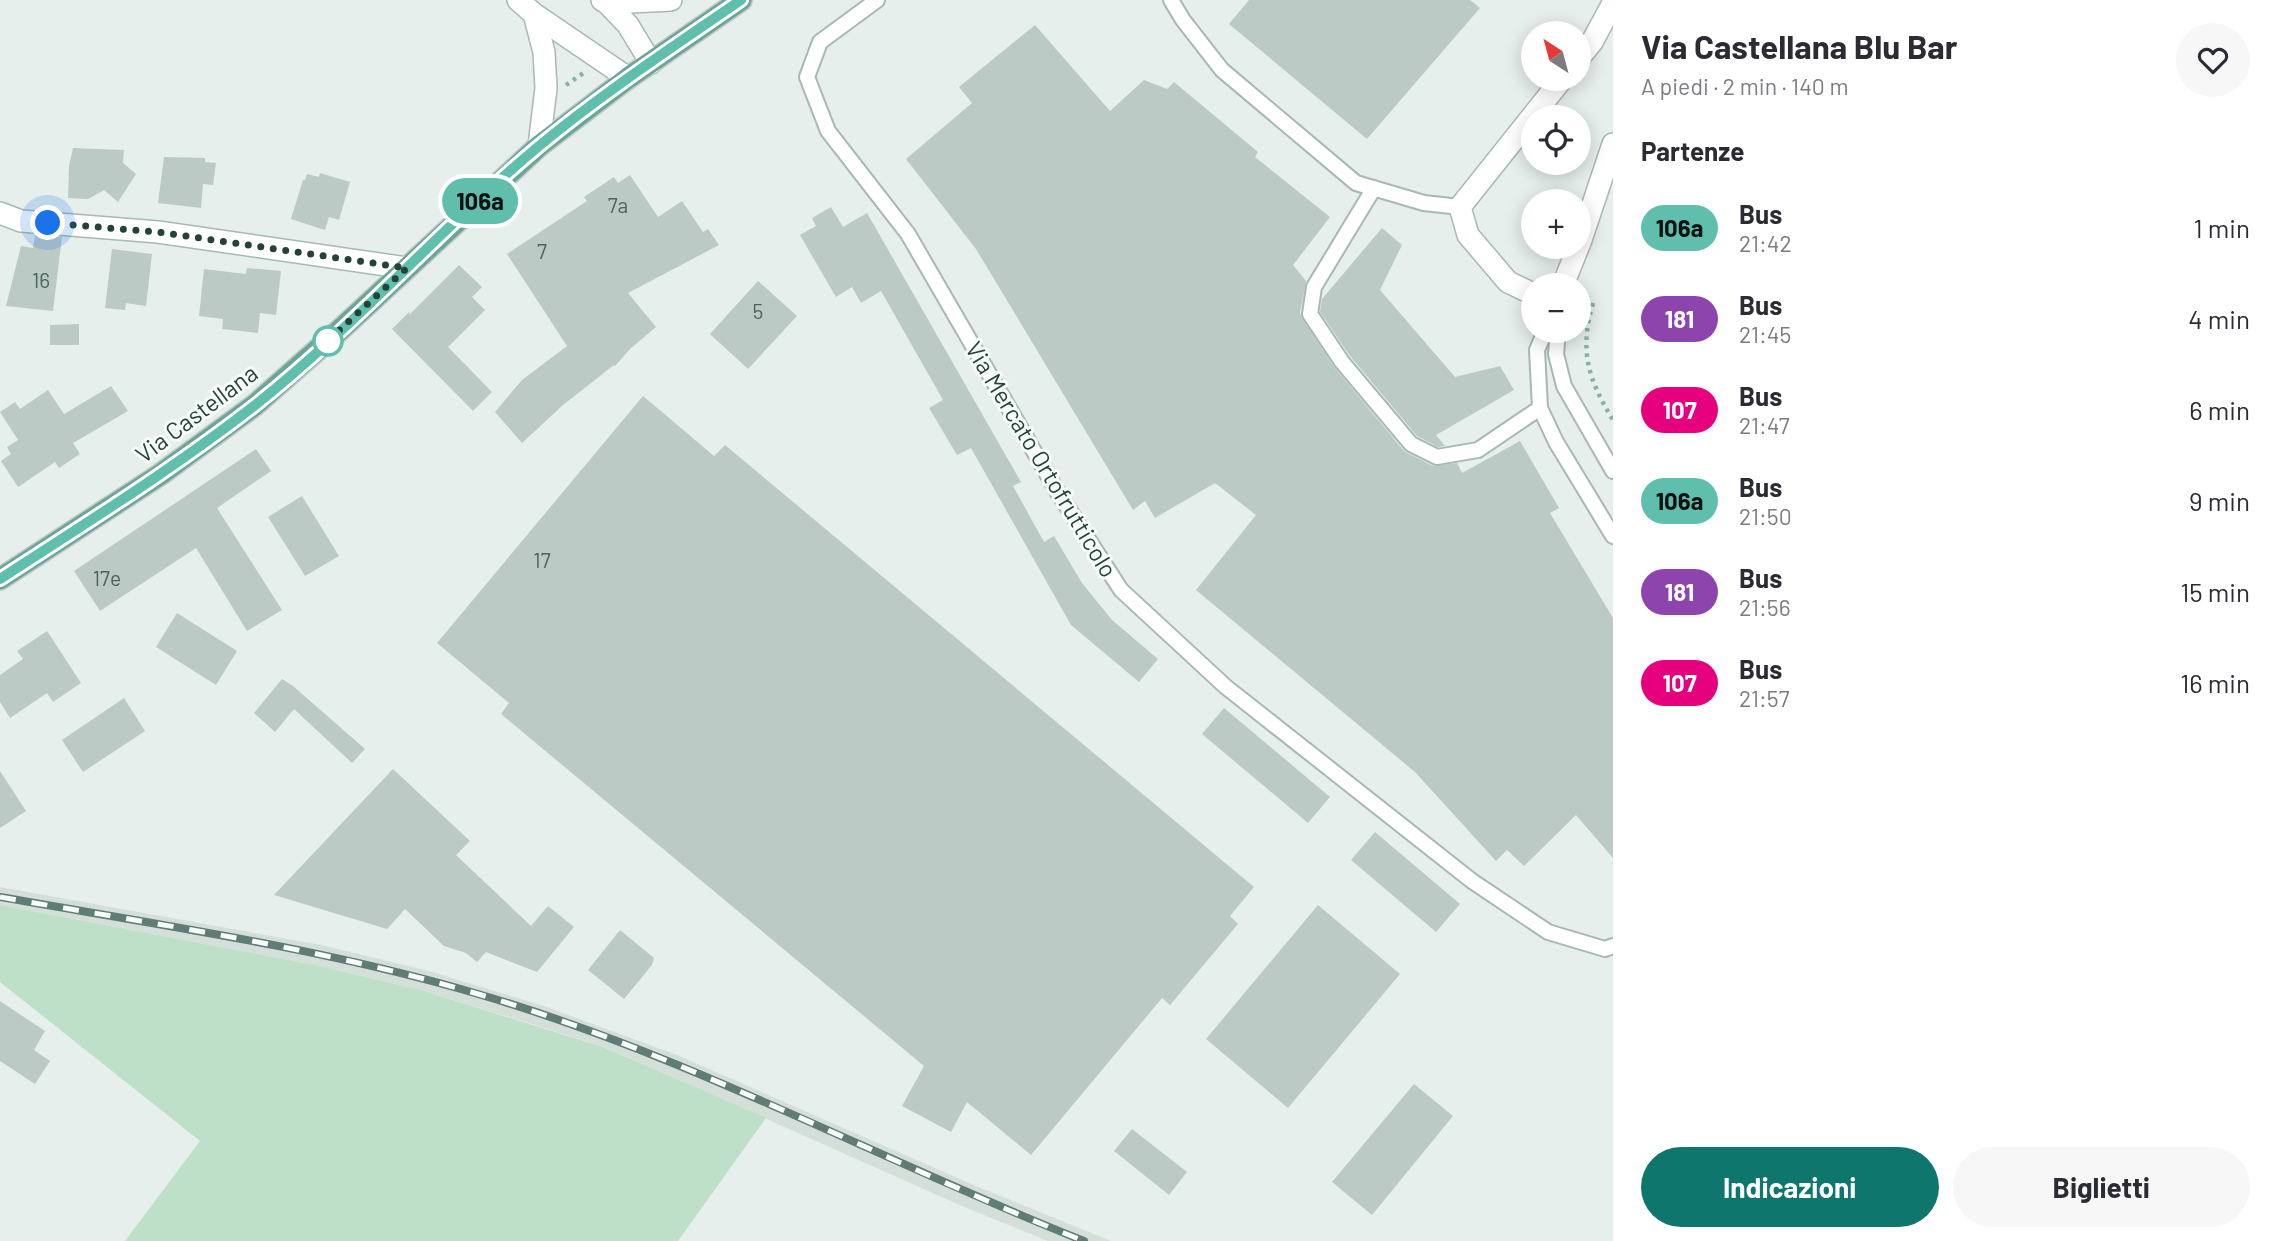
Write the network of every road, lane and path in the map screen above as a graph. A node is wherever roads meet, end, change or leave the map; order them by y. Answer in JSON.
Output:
{"nodes":[{"id":1,"x":603,"y":0,"type":"edge"},
{"id":2,"x":671,"y":0,"type":"edge"},
{"id":3,"x":741,"y":0,"type":"edge"},
{"id":4,"x":877,"y":0,"type":"edge"},
{"id":5,"x":1171,"y":0,"type":"edge"},
{"id":6,"x":1613,"y":3,"type":"edge"},
{"id":7,"x":526,"y":7,"type":"edge"},
{"id":8,"x":1591,"y":43,"type":"edge"},
{"id":9,"x":651,"y":63,"type":"junction"},
{"id":10,"x":628,"y":78,"type":"junction"},
{"id":11,"x":1552,"y":91,"type":"edge"},
{"id":12,"x":1613,"y":144,"type":"edge"},
{"id":13,"x":539,"y":146,"type":"junction"},
{"id":14,"x":1374,"y":188,"type":"junction"},
{"id":15,"x":1460,"y":207,"type":"junction"},
{"id":16,"x":0,"y":213,"type":"edge"},
{"id":17,"x":407,"y":268,"type":"junction"},
{"id":18,"x":1568,"y":273,"type":"edge"},
{"id":19,"x":1521,"y":288,"type":"edge"},
{"id":20,"x":1593,"y":303,"type":"dead end"},
{"id":21,"x":1540,"y":343,"type":"edge"},
{"id":22,"x":1557,"y":343,"type":"edge"},
{"id":23,"x":1539,"y":408,"type":"junction"},
{"id":24,"x":1613,"y":420,"type":"edge"},
{"id":25,"x":1613,"y":471,"type":"edge"},
{"id":26,"x":1613,"y":536,"type":"edge"},
{"id":27,"x":0,"y":579,"type":"edge"},
{"id":28,"x":1613,"y":946,"type":"edge"}],
"edges":[{"from":1,"to":2,"type":"street"},
{"from":1,"to":9,"type":"street"},
{"from":3,"to":9,"type":"main road","name":"Via Castellana"},
{"from":4,"to":28,"type":"lane","name":"Via Mercato Ortofrutticolo"},
{"from":5,"to":14,"type":"lane"},
{"from":6,"to":8,"type":"street"},
{"from":7,"to":10,"type":"street"},
{"from":7,"to":13,"type":"street"},
{"from":9,"to":10,"type":"main road","name":"Via Castellana"},
{"from":10,"to":13,"type":"main road","name":"Via Castellana"},
{"from":11,"to":15,"type":"street"},
{"from":12,"to":18,"type":"street"},
{"from":13,"to":17,"type":"main road","name":"Via Castellana"},
{"from":14,"to":15,"type":"lane"},
{"from":14,"to":23,"type":"lane"},
{"from":15,"to":19,"type":"street"},
{"from":16,"to":17,"type":"street"},
{"from":17,"to":27,"type":"main road","name":"Via Castellana"},
{"from":20,"to":24,"type":"path"},
{"from":21,"to":23,"type":"lane"},
{"from":22,"to":25,"type":"lane"},
{"from":23,"to":26,"type":"lane"}]}
